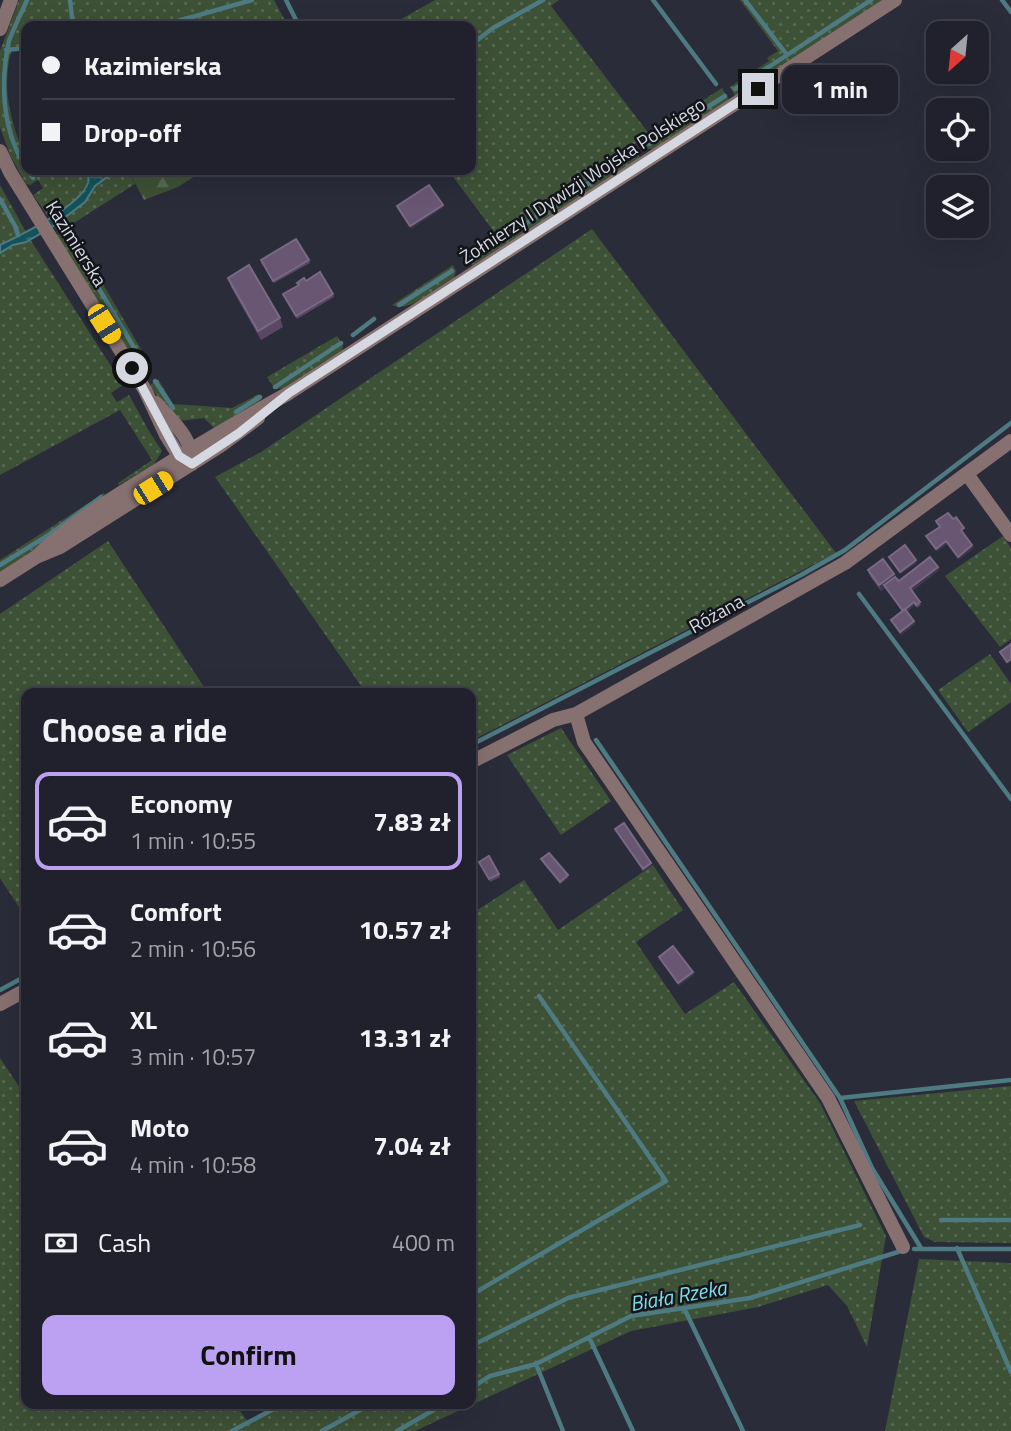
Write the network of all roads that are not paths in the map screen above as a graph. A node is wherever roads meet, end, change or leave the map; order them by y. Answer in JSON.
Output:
{"nodes":[{"id":1,"x":11,"y":0,"type":"edge"},
{"id":2,"x":895,"y":0,"type":"edge"},
{"id":3,"x":0,"y":29,"type":"edge"},
{"id":4,"x":0,"y":151,"type":"edge"},
{"id":5,"x":1011,"y":441,"type":"edge"},
{"id":6,"x":187,"y":456,"type":"junction"},
{"id":7,"x":967,"y":474,"type":"junction"},
{"id":8,"x":1011,"y":535,"type":"edge"},
{"id":9,"x":0,"y":580,"type":"edge"},
{"id":10,"x":576,"y":714,"type":"junction"},
{"id":11,"x":476,"y":759,"type":"edge"},
{"id":12,"x":21,"y":993,"type":"edge"},
{"id":13,"x":0,"y":1004,"type":"edge"},
{"id":14,"x":903,"y":1247,"type":"dead end"}],
"edges":[{"from":1,"to":3,"type":"street"},
{"from":2,"to":6,"type":"street","name":"Żołnierzy I Dywizji Wojska Polskiego"},
{"from":4,"to":6,"type":"street","name":"Kazimierska"},
{"from":5,"to":7,"type":"street","name":"Różana"},
{"from":6,"to":9,"type":"street","name":"Żołnierzy I Dywizji Wojska Polskiego"},
{"from":7,"to":8,"type":"street"},
{"from":7,"to":10,"type":"street","name":"Różana"},
{"from":10,"to":11,"type":"street","name":"Różana"},
{"from":10,"to":14,"type":"street"},
{"from":12,"to":13,"type":"street"}]}
